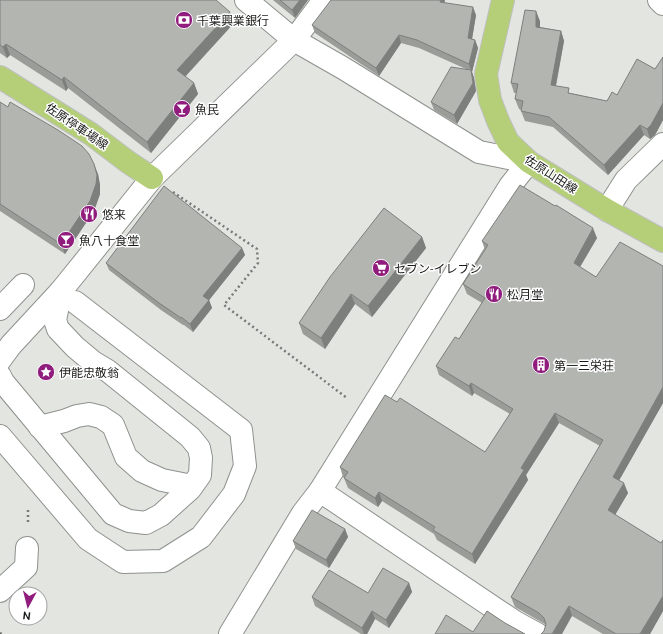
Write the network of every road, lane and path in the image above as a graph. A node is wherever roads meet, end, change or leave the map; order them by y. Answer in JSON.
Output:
{"nodes":[{"id":1,"x":246,"y":0,"type":"edge"},
{"id":2,"x":324,"y":0,"type":"edge"},
{"id":3,"x":503,"y":0,"type":"edge"},
{"id":4,"x":659,"y":0,"type":"edge"},
{"id":5,"x":663,"y":4,"type":"edge"},
{"id":6,"x":294,"y":40,"type":"junction"},
{"id":7,"x":0,"y":77,"type":"edge"},
{"id":8,"x":663,"y":144,"type":"edge"},
{"id":9,"x":529,"y":162,"type":"junction"},
{"id":10,"x":152,"y":178,"type":"junction"},
{"id":11,"x":607,"y":210,"type":"junction"},
{"id":12,"x":663,"y":241,"type":"edge"},
{"id":13,"x":23,"y":285,"type":"dead end"},
{"id":14,"x":68,"y":296,"type":"junction"},
{"id":15,"x":0,"y":309,"type":"edge"},
{"id":16,"x":17,"y":339,"type":"junction"},
{"id":17,"x":75,"y":347,"type":"junction"},
{"id":18,"x":0,"y":360,"type":"edge"},
{"id":19,"x":0,"y":376,"type":"edge"},
{"id":20,"x":368,"y":414,"type":"junction"},
{"id":21,"x":40,"y":427,"type":"junction"},
{"id":22,"x":0,"y":436,"type":"edge"},
{"id":23,"x":32,"y":482,"type":"junction"},
{"id":24,"x":192,"y":486,"type":"junction"},
{"id":25,"x":320,"y":491,"type":"junction"},
{"id":26,"x":27,"y":548,"type":"joint"},
{"id":27,"x":0,"y":591,"type":"edge"},
{"id":28,"x":230,"y":634,"type":"edge"},
{"id":29,"x":537,"y":634,"type":"edge"}],
"edges":[{"from":1,"to":6,"type":"street"},
{"from":2,"to":6,"type":"street"},
{"from":3,"to":9,"type":"main road","name":"佐原山田線"},
{"from":4,"to":5,"type":"street"},
{"from":6,"to":9,"type":"street"},
{"from":6,"to":10,"type":"street"},
{"from":7,"to":10,"type":"main road","name":"佐原停車場線"},
{"from":8,"to":11,"type":"street"},
{"from":9,"to":11,"type":"main road","name":"佐原山田線"},
{"from":9,"to":20,"type":"street"},
{"from":10,"to":14,"type":"street"},
{"from":10,"to":20,"type":"path"},
{"from":11,"to":12,"type":"main road","name":"佐原山田線"},
{"from":13,"to":15,"type":"street"},
{"from":14,"to":16,"type":"street"},
{"from":14,"to":17,"type":"street"},
{"from":14,"to":23,"type":"street"},
{"from":16,"to":17,"type":"street"},
{"from":16,"to":18,"type":"street"},
{"from":17,"to":24,"type":"street"},
{"from":19,"to":21,"type":"street"},
{"from":20,"to":25,"type":"street"},
{"from":21,"to":24,"type":"street"},
{"from":21,"to":24,"type":"street"},
{"from":22,"to":23,"type":"street"},
{"from":23,"to":26,"type":"path"},
{"from":25,"to":28,"type":"street"},
{"from":25,"to":29,"type":"street"},
{"from":26,"to":27,"type":"street"}]}
